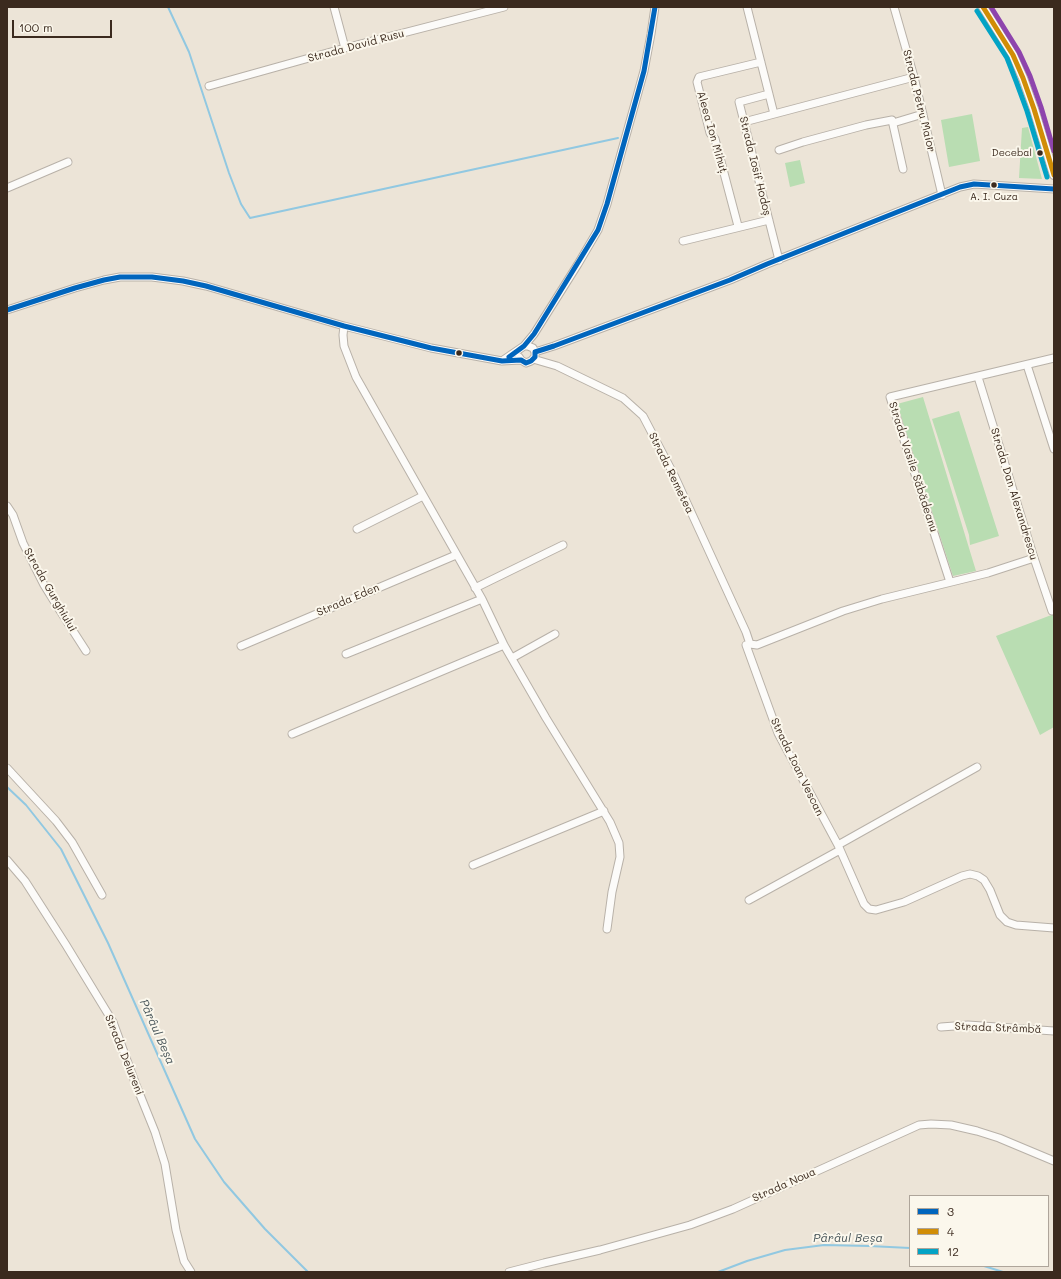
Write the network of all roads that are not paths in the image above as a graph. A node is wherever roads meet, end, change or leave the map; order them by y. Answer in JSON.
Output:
{"nodes":[{"id":1,"x":334,"y":7,"type":"edge"},
{"id":2,"x":504,"y":7,"type":"edge"},
{"id":3,"x":655,"y":7,"type":"edge"},
{"id":4,"x":747,"y":7,"type":"edge"},
{"id":5,"x":894,"y":7,"type":"edge"},
{"id":6,"x":983,"y":7,"type":"edge"},
{"id":7,"x":494,"y":8,"type":"edge"},
{"id":8,"x":345,"y":48,"type":"junction"},
{"id":9,"x":761,"y":62,"type":"junction"},
{"id":10,"x":914,"y":77,"type":"junction"},
{"id":11,"x":209,"y":86,"type":"dead end"},
{"id":12,"x":769,"y":94,"type":"junction"},
{"id":13,"x":774,"y":114,"type":"junction"},
{"id":14,"x":923,"y":114,"type":"junction"},
{"id":15,"x":744,"y":122,"type":"junction"},
{"id":16,"x":893,"y":123,"type":"junction"},
{"id":17,"x":779,"y":150,"type":"dead end"},
{"id":18,"x":68,"y":162,"type":"dead end"},
{"id":19,"x":903,"y":169,"type":"dead end"},
{"id":20,"x":1054,"y":175,"type":"edge"},
{"id":21,"x":7,"y":188,"type":"edge"},
{"id":22,"x":1054,"y":189,"type":"edge"},
{"id":23,"x":942,"y":195,"type":"junction"},
{"id":24,"x":769,"y":220,"type":"junction"},
{"id":25,"x":738,"y":226,"type":"junction"},
{"id":26,"x":682,"y":241,"type":"dead end"},
{"id":27,"x":779,"y":260,"type":"junction"},
{"id":28,"x":7,"y":310,"type":"edge"},
{"id":29,"x":344,"y":326,"type":"junction"},
{"id":30,"x":534,"y":334,"type":"junction"},
{"id":31,"x":522,"y":348,"type":"junction"},
{"id":32,"x":534,"y":350,"type":"junction"},
{"id":33,"x":1054,"y":358,"type":"edge"},
{"id":34,"x":521,"y":360,"type":"junction"},
{"id":35,"x":533,"y":360,"type":"junction"},
{"id":36,"x":502,"y":361,"type":"junction"},
{"id":37,"x":1027,"y":365,"type":"junction"},
{"id":38,"x":978,"y":377,"type":"junction"},
{"id":39,"x":1054,"y":449,"type":"edge"},
{"id":40,"x":423,"y":496,"type":"junction"},
{"id":41,"x":7,"y":506,"type":"edge"},
{"id":42,"x":357,"y":529,"type":"dead end"},
{"id":43,"x":563,"y":545,"type":"dead end"},
{"id":44,"x":456,"y":555,"type":"junction"},
{"id":45,"x":1034,"y":558,"type":"junction"},
{"id":46,"x":950,"y":582,"type":"junction"},
{"id":47,"x":475,"y":588,"type":"junction"},
{"id":48,"x":482,"y":599,"type":"junction"},
{"id":49,"x":1053,"y":610,"type":"edge"},
{"id":50,"x":555,"y":634,"type":"dead end"},
{"id":51,"x":750,"y":644,"type":"junction"},
{"id":52,"x":240,"y":646,"type":"dead end"},
{"id":53,"x":504,"y":646,"type":"junction"},
{"id":54,"x":86,"y":651,"type":"dead end"},
{"id":55,"x":346,"y":654,"type":"dead end"},
{"id":56,"x":512,"y":658,"type":"junction"},
{"id":57,"x":292,"y":734,"type":"dead end"},
{"id":58,"x":977,"y":767,"type":"dead end"},
{"id":59,"x":7,"y":768,"type":"edge"},
{"id":60,"x":604,"y":811,"type":"junction"},
{"id":61,"x":839,"y":848,"type":"junction"},
{"id":62,"x":7,"y":860,"type":"edge"},
{"id":63,"x":473,"y":865,"type":"dead end"},
{"id":64,"x":102,"y":895,"type":"dead end"},
{"id":65,"x":749,"y":900,"type":"dead end"},
{"id":66,"x":1054,"y":928,"type":"edge"},
{"id":67,"x":607,"y":929,"type":"dead end"},
{"id":68,"x":941,"y":1027,"type":"dead end"},
{"id":69,"x":1054,"y":1031,"type":"edge"},
{"id":70,"x":1054,"y":1161,"type":"edge"},
{"id":71,"x":191,"y":1272,"type":"edge"},
{"id":72,"x":509,"y":1272,"type":"edge"}],
"edges":[{"from":1,"to":8,"type":"street"},
{"from":2,"to":7,"type":"street","name":"Strada David Rusu"},
{"from":3,"to":30,"type":"street"},
{"from":4,"to":9,"type":"street"},
{"from":5,"to":10,"type":"street","name":"Strada Petru Maior"},
{"from":6,"to":20,"type":"main road"},
{"from":7,"to":8,"type":"street","name":"Strada David Rusu"},
{"from":8,"to":11,"type":"street","name":"Strada David Rusu"},
{"from":9,"to":12,"type":"street"},
{"from":9,"to":25,"type":"street","name":"Aleea Ion Mihuț"},
{"from":10,"to":13,"type":"street"},
{"from":10,"to":14,"type":"street","name":"Strada Petru Maior"},
{"from":12,"to":13,"type":"street"},
{"from":12,"to":15,"type":"street","name":"Strada Iosif Hodoș"},
{"from":13,"to":15,"type":"street"},
{"from":14,"to":16,"type":"street"},
{"from":14,"to":23,"type":"street","name":"Strada Petru Maior"},
{"from":15,"to":24,"type":"street","name":"Strada Iosif Hodoș"},
{"from":16,"to":17,"type":"street"},
{"from":16,"to":19,"type":"street"},
{"from":18,"to":21,"type":"street"},
{"from":22,"to":23,"type":"street"},
{"from":23,"to":27,"type":"street"},
{"from":24,"to":25,"type":"street"},
{"from":24,"to":27,"type":"street","name":"Strada Iosif Hodoș"},
{"from":25,"to":26,"type":"street"},
{"from":27,"to":32,"type":"street"},
{"from":28,"to":29,"type":"street"},
{"from":29,"to":36,"type":"street"},
{"from":29,"to":40,"type":"street"},
{"from":30,"to":31,"type":"street"},
{"from":30,"to":32,"type":"street"},
{"from":31,"to":32,"type":"street"},
{"from":31,"to":34,"type":"street"},
{"from":31,"to":36,"type":"street"},
{"from":32,"to":35,"type":"street"},
{"from":33,"to":37,"type":"street","name":"Strada Vasile Săbădeanu"},
{"from":34,"to":35,"type":"street"},
{"from":34,"to":36,"type":"street"},
{"from":35,"to":51,"type":"street","name":"Strada Remetea"},
{"from":37,"to":38,"type":"street","name":"Strada Vasile Săbădeanu"},
{"from":37,"to":39,"type":"street"},
{"from":38,"to":45,"type":"street","name":"Strada Dan Alexandrescu"},
{"from":38,"to":46,"type":"street","name":"Strada Vasile Săbădeanu"},
{"from":40,"to":42,"type":"street"},
{"from":40,"to":44,"type":"street"},
{"from":41,"to":54,"type":"street","name":"Strada Gurghiului"},
{"from":43,"to":47,"type":"street"},
{"from":44,"to":47,"type":"street"},
{"from":44,"to":52,"type":"street","name":"Strada Eden"},
{"from":45,"to":46,"type":"street"},
{"from":45,"to":49,"type":"street","name":"Strada Dan Alexandrescu"},
{"from":46,"to":51,"type":"street"},
{"from":47,"to":48,"type":"street"},
{"from":48,"to":53,"type":"street"},
{"from":48,"to":55,"type":"street"},
{"from":50,"to":56,"type":"street"},
{"from":51,"to":61,"type":"street","name":"Strada Ioan Vescan"},
{"from":53,"to":56,"type":"street"},
{"from":53,"to":57,"type":"street"},
{"from":56,"to":60,"type":"street"},
{"from":58,"to":61,"type":"street"},
{"from":59,"to":64,"type":"street"},
{"from":60,"to":63,"type":"street"},
{"from":60,"to":67,"type":"street"},
{"from":61,"to":65,"type":"street"},
{"from":61,"to":66,"type":"street","name":"Strada Ioan Vescan"},
{"from":62,"to":71,"type":"street","name":"Strada Delureni"},
{"from":68,"to":69,"type":"street","name":"Strada Strâmbă"},
{"from":70,"to":72,"type":"street","name":"Strada Noua"}]}
